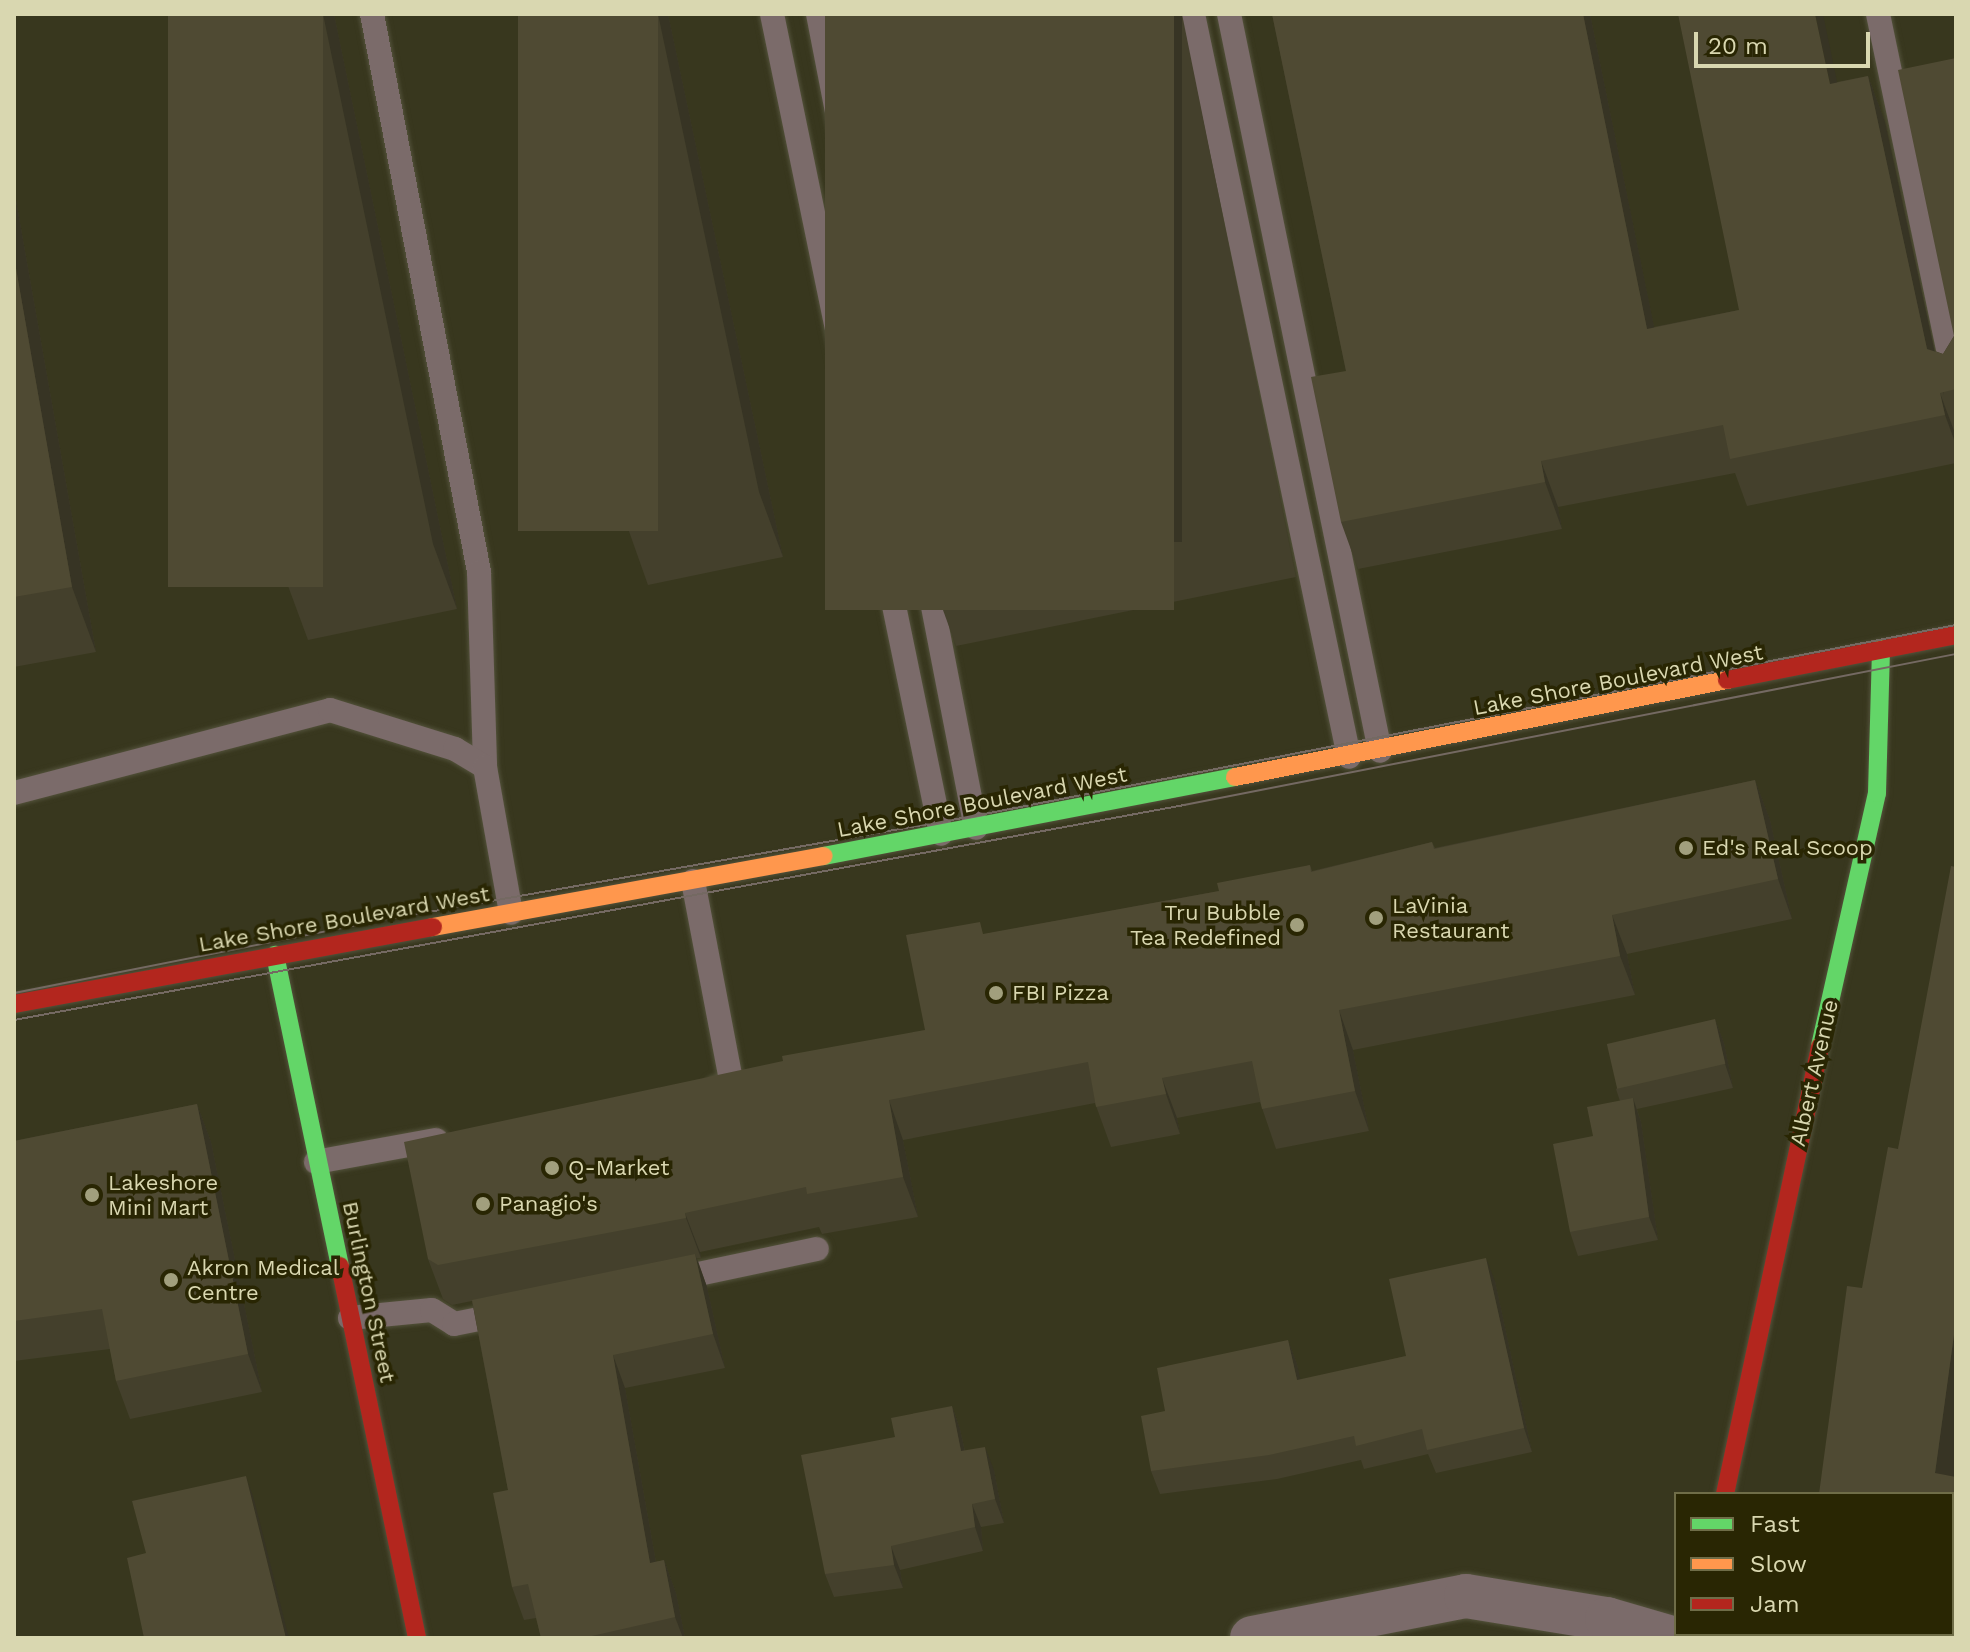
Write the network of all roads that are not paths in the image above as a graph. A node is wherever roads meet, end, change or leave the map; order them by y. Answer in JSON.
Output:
{"nodes":[{"id":1,"x":372,"y":14,"type":"edge"},
{"id":2,"x":772,"y":14,"type":"edge"},
{"id":3,"x":818,"y":14,"type":"edge"},
{"id":4,"x":1193,"y":14,"type":"edge"},
{"id":5,"x":1229,"y":14,"type":"edge"},
{"id":6,"x":1878,"y":14,"type":"edge"},
{"id":7,"x":1956,"y":386,"type":"edge"},
{"id":8,"x":1956,"y":635,"type":"edge"},
{"id":9,"x":1881,"y":649,"type":"junction"},
{"id":10,"x":1380,"y":751,"type":"junction"},
{"id":11,"x":1349,"y":757,"type":"junction"},
{"id":12,"x":485,"y":767,"type":"junction"},
{"id":13,"x":14,"y":793,"type":"edge"},
{"id":14,"x":976,"y":828,"type":"junction"},
{"id":15,"x":941,"y":834,"type":"junction"},
{"id":16,"x":693,"y":881,"type":"junction"},
{"id":17,"x":511,"y":913,"type":"junction"},
{"id":18,"x":275,"y":955,"type":"junction"},
{"id":19,"x":14,"y":1004,"type":"edge"},
{"id":20,"x":685,"y":1094,"type":"edge"},
{"id":21,"x":467,"y":1134,"type":"edge"},
{"id":22,"x":316,"y":1162,"type":"junction"},
{"id":23,"x":817,"y":1249,"type":"dead end"},
{"id":24,"x":651,"y":1284,"type":"edge"},
{"id":25,"x":530,"y":1309,"type":"edge"},
{"id":26,"x":350,"y":1318,"type":"junction"},
{"id":27,"x":1725,"y":1492,"type":"edge"},
{"id":28,"x":417,"y":1638,"type":"edge"},
{"id":29,"x":1252,"y":1638,"type":"edge"},
{"id":30,"x":1672,"y":1638,"type":"edge"}],
"edges":[{"from":1,"to":12,"type":"lane"},
{"from":2,"to":15,"type":"lane"},
{"from":3,"to":14,"type":"lane"},
{"from":4,"to":11,"type":"lane"},
{"from":5,"to":10,"type":"lane"},
{"from":6,"to":7,"type":"lane"},
{"from":8,"to":9,"type":"main road","name":"Lake Shore Boulevard West"},
{"from":9,"to":10,"type":"main road","name":"Lake Shore Boulevard West"},
{"from":9,"to":27,"type":"main road","name":"Albert Avenue"},
{"from":10,"to":11,"type":"main road","name":"Lake Shore Boulevard West"},
{"from":11,"to":14,"type":"main road","name":"Lake Shore Boulevard West"},
{"from":12,"to":13,"type":"lane"},
{"from":12,"to":17,"type":"lane"},
{"from":14,"to":15,"type":"main road","name":"Lake Shore Boulevard West"},
{"from":15,"to":16,"type":"main road","name":"Lake Shore Boulevard West"},
{"from":16,"to":17,"type":"main road","name":"Lake Shore Boulevard West"},
{"from":16,"to":20,"type":"lane"},
{"from":17,"to":18,"type":"main road","name":"Lake Shore Boulevard West"},
{"from":18,"to":19,"type":"main road","name":"Lake Shore Boulevard West"},
{"from":18,"to":22,"type":"main road","name":"Burlington Street"},
{"from":21,"to":22,"type":"lane"},
{"from":22,"to":26,"type":"main road","name":"Burlington Street"},
{"from":23,"to":24,"type":"lane"},
{"from":25,"to":26,"type":"lane"},
{"from":26,"to":28,"type":"main road","name":"Burlington Street"},
{"from":29,"to":30,"type":"street"}]}
